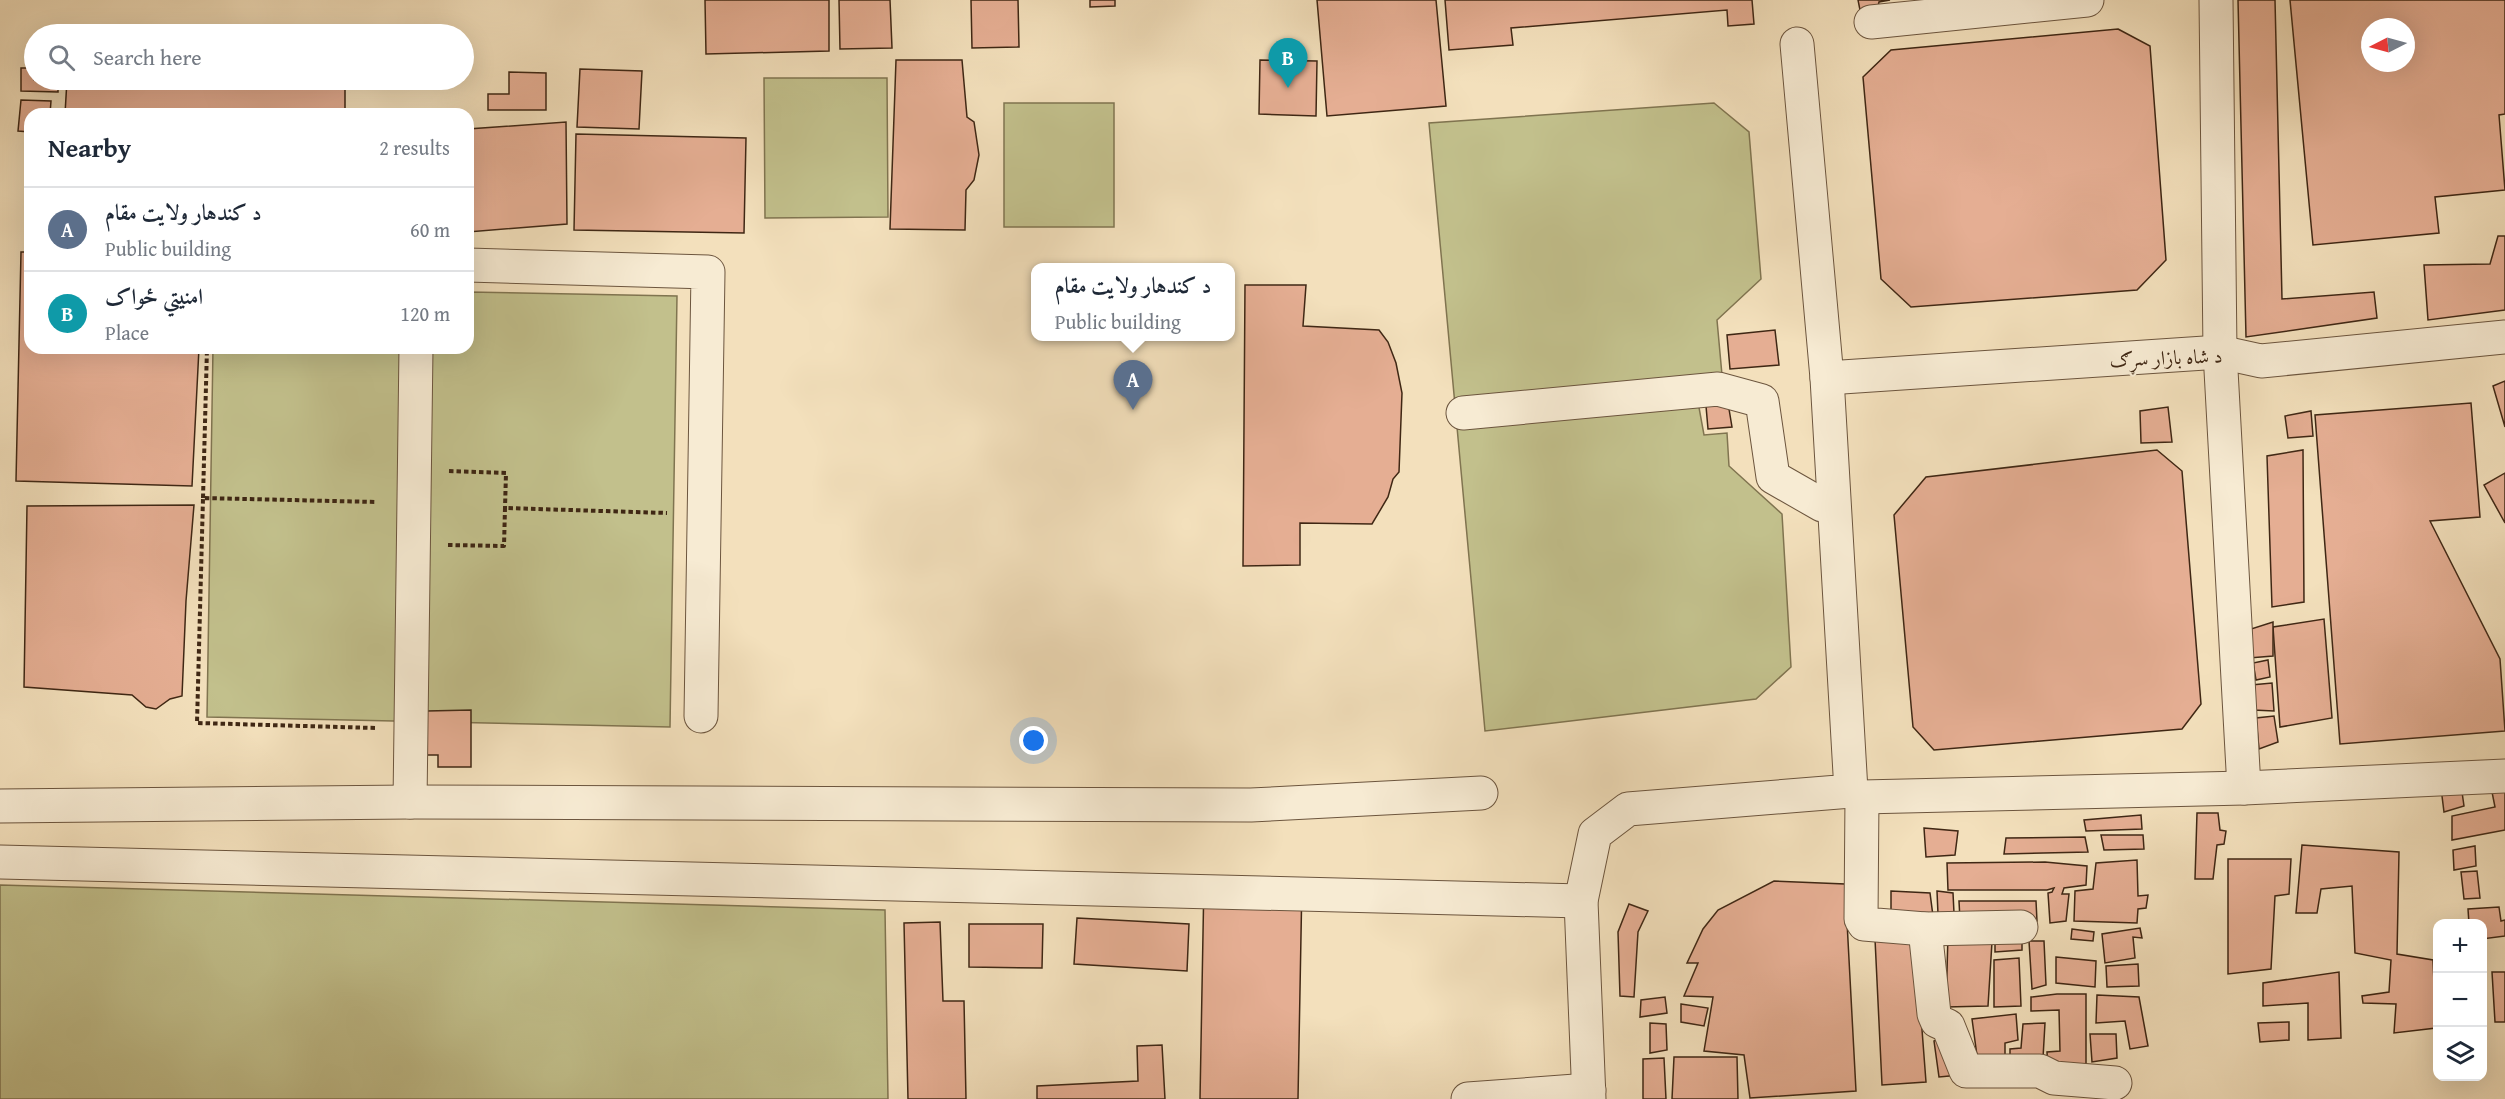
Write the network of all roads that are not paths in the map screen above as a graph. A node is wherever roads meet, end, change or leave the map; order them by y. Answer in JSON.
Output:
{"nodes":[{"id":1,"x":2087,"y":0,"type":"edge"},
{"id":2,"x":2216,"y":0,"type":"edge"},
{"id":3,"x":1871,"y":22,"type":"dead end"},
{"id":4,"x":1797,"y":44,"type":"dead end"},
{"id":5,"x":474,"y":265,"type":"edge"},
{"id":6,"x":2505,"y":337,"type":"edge"},
{"id":7,"x":2220,"y":352,"type":"junction"},
{"id":8,"x":416,"y":354,"type":"edge"},
{"id":9,"x":1827,"y":378,"type":"junction"},
{"id":10,"x":1463,"y":413,"type":"dead end"},
{"id":11,"x":1822,"y":505,"type":"dead end"},
{"id":12,"x":701,"y":716,"type":"dead end"},
{"id":13,"x":2505,"y":776,"type":"edge"},
{"id":14,"x":2244,"y":789,"type":"junction"},
{"id":15,"x":1482,"y":793,"type":"dead end"},
{"id":16,"x":1856,"y":794,"type":"junction"},
{"id":17,"x":410,"y":802,"type":"junction"},
{"id":18,"x":0,"y":806,"type":"edge"},
{"id":19,"x":0,"y":862,"type":"edge"},
{"id":20,"x":1581,"y":901,"type":"junction"},
{"id":21,"x":2021,"y":927,"type":"dead end"},
{"id":22,"x":1925,"y":929,"type":"junction"},
{"id":23,"x":2115,"y":1083,"type":"dead end"},
{"id":24,"x":1589,"y":1094,"type":"edge"},
{"id":25,"x":1468,"y":1099,"type":"edge"}],
"edges":[{"from":1,"to":3,"type":"street"},
{"from":2,"to":7,"type":"street"},
{"from":4,"to":9,"type":"street"},
{"from":5,"to":12,"type":"street"},
{"from":6,"to":7,"type":"street","name":"د شاه بازار سړګ"},
{"from":7,"to":9,"type":"street","name":"د شاه بازار سړګ"},
{"from":7,"to":14,"type":"street"},
{"from":8,"to":17,"type":"street"},
{"from":9,"to":16,"type":"street"},
{"from":10,"to":11,"type":"street"},
{"from":13,"to":14,"type":"street"},
{"from":14,"to":16,"type":"street"},
{"from":15,"to":17,"type":"street"},
{"from":16,"to":20,"type":"street"},
{"from":16,"to":22,"type":"street"},
{"from":17,"to":18,"type":"street"},
{"from":19,"to":20,"type":"street"},
{"from":20,"to":24,"type":"street"},
{"from":21,"to":22,"type":"street"},
{"from":22,"to":23,"type":"street"},
{"from":24,"to":25,"type":"street"}]}
